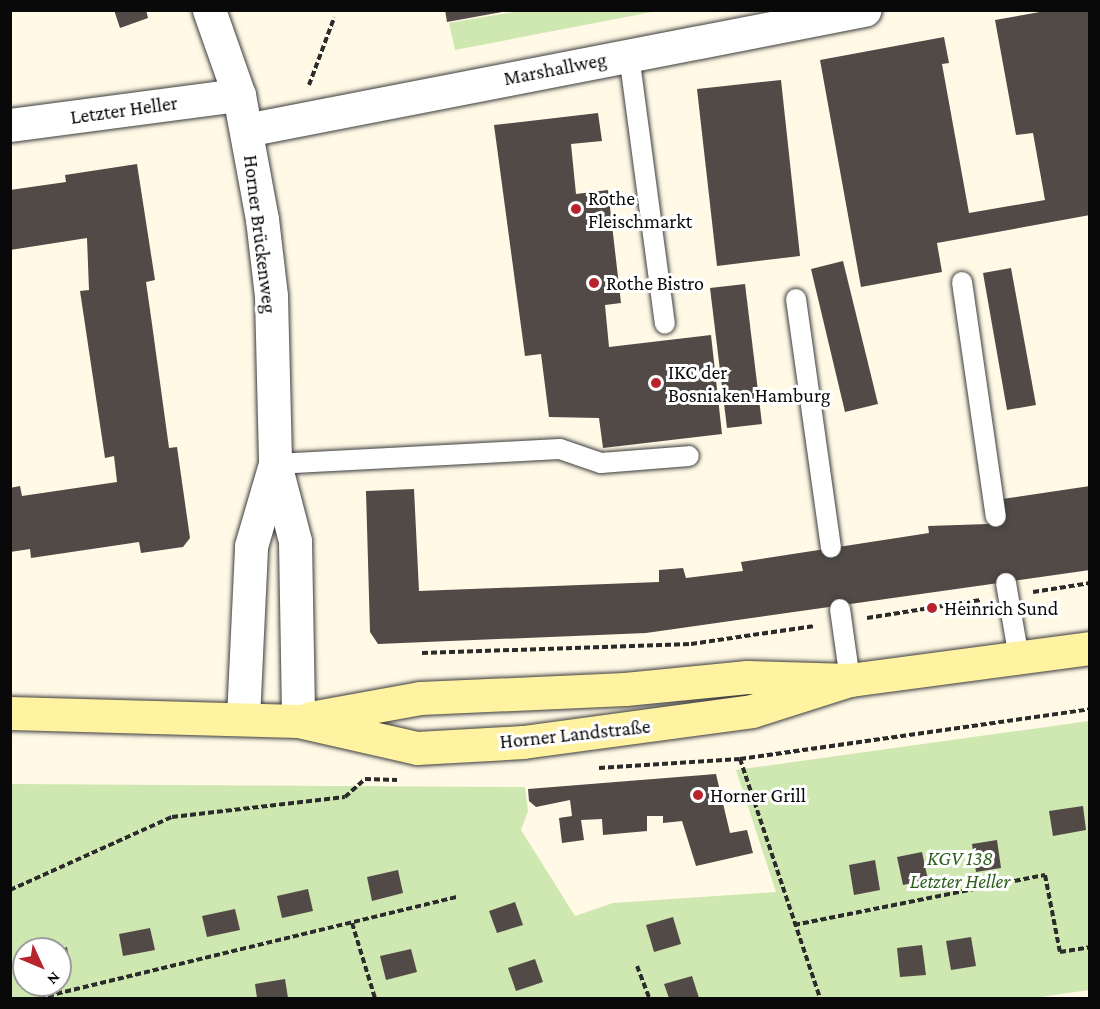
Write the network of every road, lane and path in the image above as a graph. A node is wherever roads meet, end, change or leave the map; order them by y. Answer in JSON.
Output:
{"nodes":[{"id":1,"x":209,"y":10,"type":"edge"},
{"id":2,"x":864,"y":10,"type":"edge"},
{"id":3,"x":334,"y":18,"type":"dead end"},
{"id":4,"x":629,"y":55,"type":"junction"},
{"id":5,"x":238,"y":95,"type":"junction"},
{"id":6,"x":296,"y":119,"type":"junction"},
{"id":7,"x":10,"y":125,"type":"edge"},
{"id":8,"x":246,"y":130,"type":"junction"},
{"id":9,"x":962,"y":282,"type":"dead end"},
{"id":10,"x":796,"y":299,"type":"dead end"},
{"id":11,"x":664,"y":324,"type":"dead end"},
{"id":12,"x":689,"y":456,"type":"dead end"},
{"id":13,"x":275,"y":464,"type":"junction"},
{"id":14,"x":996,"y":517,"type":"dead end"},
{"id":15,"x":831,"y":548,"type":"dead end"},
{"id":16,"x":1089,"y":583,"type":"edge"},
{"id":17,"x":1007,"y":589,"type":"junction"},
{"id":18,"x":841,"y":615,"type":"junction"},
{"id":19,"x":1089,"y":648,"type":"edge"},
{"id":20,"x":422,"y":653,"type":"dead end"},
{"id":21,"x":1018,"y":658,"type":"junction"},
{"id":22,"x":850,"y":680,"type":"junction"},
{"id":23,"x":1089,"y":709,"type":"edge"},
{"id":24,"x":10,"y":713,"type":"edge"},
{"id":25,"x":243,"y":718,"type":"junction"},
{"id":26,"x":298,"y":721,"type":"junction"},
{"id":27,"x":740,"y":759,"type":"junction"},
{"id":28,"x":586,"y":769,"type":"dead end"},
{"id":29,"x":406,"y":781,"type":"dead end"},
{"id":30,"x":10,"y":890,"type":"edge"},
{"id":31,"x":458,"y":897,"type":"dead end"},
{"id":32,"x":352,"y":923,"type":"junction"},
{"id":33,"x":794,"y":925,"type":"junction"},
{"id":34,"x":1089,"y":947,"type":"edge"},
{"id":35,"x":637,"y":966,"type":"dead end"},
{"id":36,"x":39,"y":999,"type":"edge"},
{"id":37,"x":375,"y":999,"type":"edge"},
{"id":38,"x":649,"y":999,"type":"edge"},
{"id":39,"x":820,"y":999,"type":"edge"}],
"edges":[{"from":1,"to":5,"type":"street","name":"Horner Brückenweg"},
{"from":2,"to":4,"type":"street","name":"Marshallweg"},
{"from":3,"to":6,"type":"path"},
{"from":4,"to":6,"type":"street","name":"Marshallweg"},
{"from":4,"to":11,"type":"lane"},
{"from":5,"to":7,"type":"street","name":"Letzter Heller"},
{"from":5,"to":8,"type":"street","name":"Horner Brückenweg"},
{"from":6,"to":8,"type":"street","name":"Marshallweg"},
{"from":8,"to":13,"type":"street","name":"Horner Brückenweg"},
{"from":9,"to":14,"type":"lane"},
{"from":10,"to":15,"type":"lane"},
{"from":12,"to":13,"type":"lane"},
{"from":13,"to":25,"type":"street","name":"Horner Brückenweg"},
{"from":13,"to":26,"type":"street","name":"Horner Brückenweg"},
{"from":16,"to":17,"type":"path"},
{"from":17,"to":18,"type":"path"},
{"from":17,"to":21,"type":"lane"},
{"from":18,"to":20,"type":"path"},
{"from":18,"to":22,"type":"lane"},
{"from":19,"to":21,"type":"main road","name":"Horner Landstraße"},
{"from":21,"to":22,"type":"main road","name":"Horner Landstraße"},
{"from":22,"to":26,"type":"main road","name":"Horner Landstraße"},
{"from":22,"to":26,"type":"main road","name":"Horner Landstraße"},
{"from":23,"to":27,"type":"path"},
{"from":24,"to":25,"type":"main road","name":"Horner Landstraße"},
{"from":25,"to":26,"type":"main road","name":"Horner Landstraße"},
{"from":27,"to":28,"type":"path"},
{"from":27,"to":33,"type":"path"},
{"from":29,"to":30,"type":"path"},
{"from":31,"to":32,"type":"path"},
{"from":32,"to":36,"type":"path"},
{"from":32,"to":37,"type":"path"},
{"from":33,"to":34,"type":"path"},
{"from":33,"to":39,"type":"path"},
{"from":35,"to":38,"type":"path"}]}
